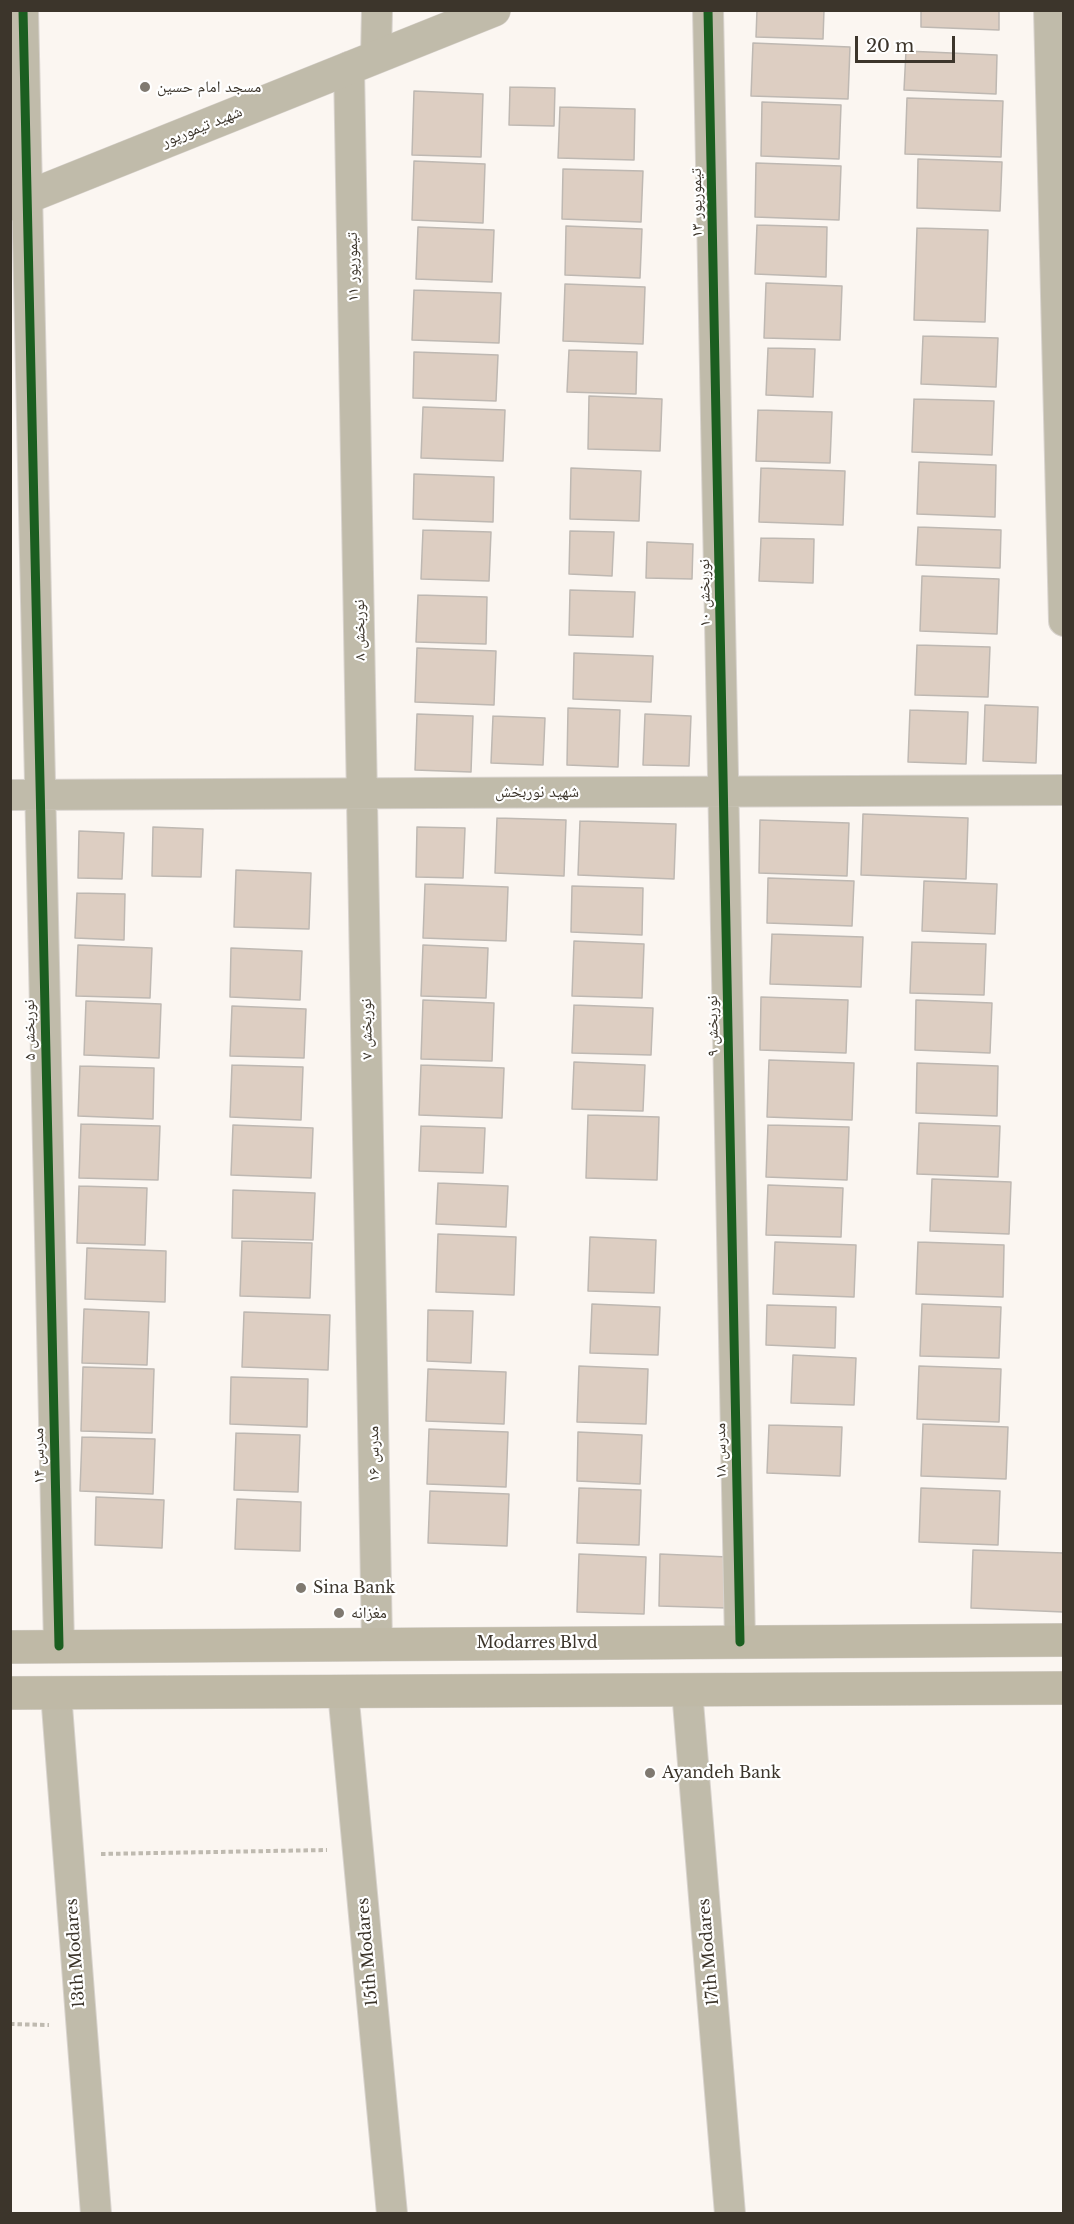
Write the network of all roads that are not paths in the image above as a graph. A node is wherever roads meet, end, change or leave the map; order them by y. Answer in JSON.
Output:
{"nodes":[{"id":1,"x":23,"y":10,"type":"edge"},
{"id":2,"x":377,"y":10,"type":"edge"},
{"id":3,"x":494,"y":10,"type":"edge"},
{"id":4,"x":708,"y":10,"type":"edge"},
{"id":5,"x":1050,"y":10,"type":"edge"},
{"id":6,"x":363,"y":62,"type":"junction"},
{"id":7,"x":19,"y":200,"type":"edge"},
{"id":8,"x":716,"y":394,"type":"joint"},
{"id":9,"x":357,"y":466,"type":"joint"},
{"id":10,"x":1064,"y":621,"type":"edge"},
{"id":11,"x":1064,"y":790,"type":"edge"},
{"id":12,"x":724,"y":791,"type":"junction"},
{"id":13,"x":363,"y":793,"type":"junction"},
{"id":14,"x":10,"y":795,"type":"edge"},
{"id":15,"x":40,"y":795,"type":"junction"},
{"id":16,"x":733,"y":1259,"type":"joint"},
{"id":17,"x":371,"y":1264,"type":"joint"},
{"id":18,"x":50,"y":1265,"type":"joint"},
{"id":19,"x":1064,"y":1640,"type":"edge"},
{"id":20,"x":740,"y":1642,"type":"junction"},
{"id":21,"x":377,"y":1644,"type":"junction"},
{"id":22,"x":59,"y":1646,"type":"junction"},
{"id":23,"x":10,"y":1647,"type":"edge"},
{"id":24,"x":1064,"y":1688,"type":"edge"},
{"id":25,"x":687,"y":1690,"type":"junction"},
{"id":26,"x":344,"y":1691,"type":"junction"},
{"id":27,"x":10,"y":1693,"type":"edge"},
{"id":28,"x":56,"y":1693,"type":"junction"},
{"id":29,"x":96,"y":2214,"type":"edge"},
{"id":30,"x":392,"y":2214,"type":"edge"},
{"id":31,"x":730,"y":2214,"type":"edge"}],
"edges":[{"from":1,"to":7,"type":"street","name":"نوربخش ۵"},
{"from":2,"to":6,"type":"street","name":"تیمورپور ۱۱"},
{"from":3,"to":6,"type":"street","name":"شهید تیمورپور"},
{"from":4,"to":8,"type":"street","name":"تیمورپور ۱۳"},
{"from":5,"to":10,"type":"street"},
{"from":6,"to":7,"type":"street","name":"شهید تیمورپور"},
{"from":6,"to":9,"type":"street","name":"تیمورپور ۱۱"},
{"from":7,"to":15,"type":"street","name":"نوربخش ۵"},
{"from":8,"to":12,"type":"street","name":"نوربخش ۱۰"},
{"from":9,"to":13,"type":"street","name":"نوربخش ۸"},
{"from":11,"to":12,"type":"street","name":"شهید نوربخش"},
{"from":12,"to":13,"type":"street","name":"شهید نوربخش"},
{"from":12,"to":16,"type":"street","name":"نوربخش ۹"},
{"from":13,"to":15,"type":"street","name":"شهید نوربخش"},
{"from":13,"to":17,"type":"street","name":"نوربخش ۷"},
{"from":14,"to":15,"type":"street","name":"شهید نوربخش"},
{"from":15,"to":18,"type":"street","name":"نوربخش ۵"},
{"from":16,"to":20,"type":"street","name":"مدرس ۱۸"},
{"from":17,"to":21,"type":"street","name":"مدرس ۱۶"},
{"from":18,"to":22,"type":"street","name":"مدرس ۱۴"},
{"from":19,"to":20,"type":"main road","name":"Modarres Blvd"},
{"from":20,"to":21,"type":"main road","name":"Modarres Blvd"},
{"from":21,"to":22,"type":"main road","name":"Modarres Blvd"},
{"from":22,"to":23,"type":"main road","name":"Modarres Blvd"},
{"from":24,"to":25,"type":"main road"},
{"from":25,"to":26,"type":"main road"},
{"from":25,"to":31,"type":"street","name":"17th Modares"},
{"from":26,"to":28,"type":"main road"},
{"from":26,"to":30,"type":"street","name":"15th Modares"},
{"from":27,"to":28,"type":"main road"},
{"from":28,"to":29,"type":"street","name":"13th Modares"}]}
